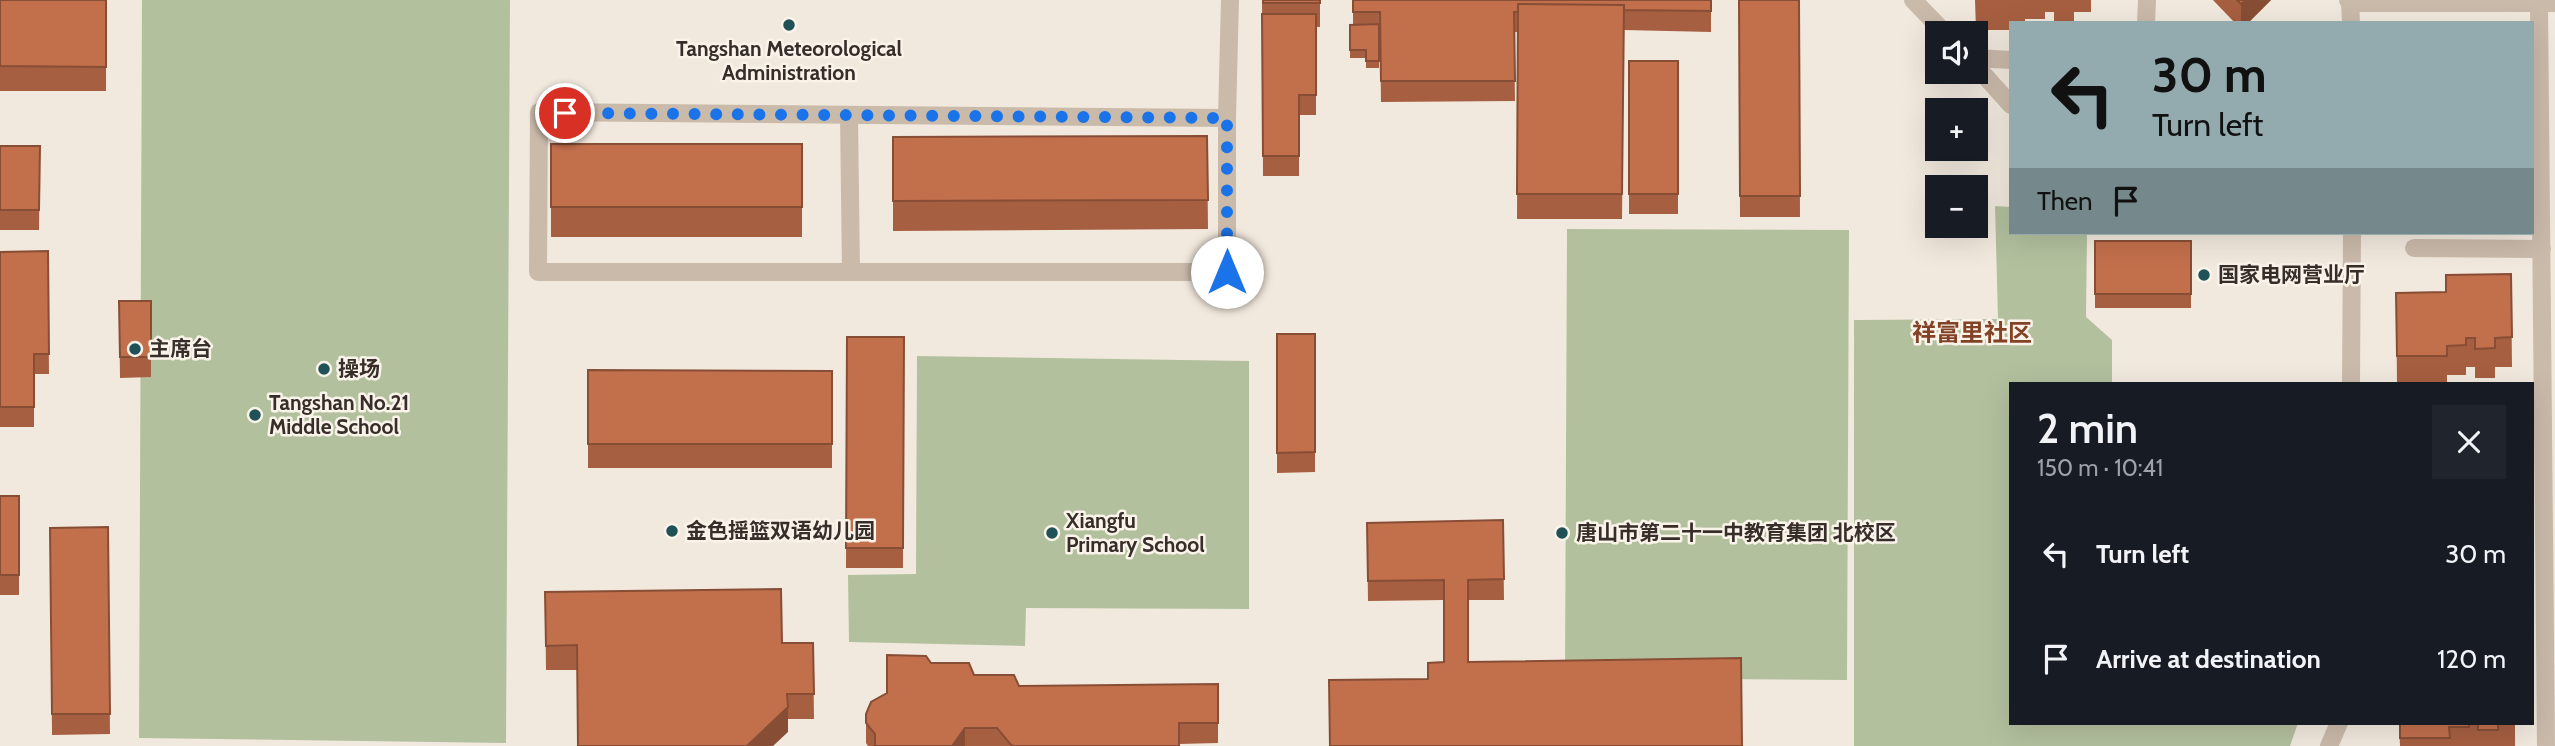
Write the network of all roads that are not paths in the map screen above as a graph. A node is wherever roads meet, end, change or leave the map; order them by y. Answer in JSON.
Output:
{"nodes":[{"id":1,"x":1230,"y":0,"type":"edge"},
{"id":2,"x":1913,"y":0,"type":"edge"},
{"id":3,"x":2147,"y":0,"type":"edge"},
{"id":4,"x":2349,"y":1,"type":"edge"},
{"id":5,"x":2547,"y":3,"type":"edge"},
{"id":6,"x":1933,"y":21,"type":"edge"},
{"id":7,"x":2146,"y":21,"type":"edge"},
{"id":8,"x":2351,"y":21,"type":"edge"},
{"id":9,"x":1988,"y":59,"type":"edge"},
{"id":10,"x":2009,"y":60,"type":"edge"},
{"id":11,"x":1988,"y":79,"type":"edge"},
{"id":12,"x":2009,"y":103,"type":"edge"},
{"id":13,"x":849,"y":115,"type":"junction"},
{"id":14,"x":1227,"y":118,"type":"junction"},
{"id":15,"x":2547,"y":197,"type":"edge"},
{"id":16,"x":2352,"y":235,"type":"edge"},
{"id":17,"x":2414,"y":248,"type":"dead end"},
{"id":18,"x":2542,"y":249,"type":"junction"},
{"id":19,"x":851,"y":272,"type":"junction"},
{"id":20,"x":2549,"y":365,"type":"edge"},
{"id":21,"x":2351,"y":382,"type":"edge"},
{"id":22,"x":2538,"y":437,"type":"edge"},
{"id":23,"x":2549,"y":556,"type":"edge"},
{"id":24,"x":2544,"y":639,"type":"edge"},
{"id":25,"x":2338,"y":725,"type":"edge"},
{"id":26,"x":2329,"y":746,"type":"edge"},
{"id":27,"x":2546,"y":746,"type":"edge"}],
"edges":[{"from":1,"to":14,"type":"street"},
{"from":2,"to":6,"type":"street"},
{"from":3,"to":7,"type":"street"},
{"from":4,"to":5,"type":"street"},
{"from":4,"to":8,"type":"street"},
{"from":5,"to":15,"type":"street"},
{"from":9,"to":10,"type":"street"},
{"from":11,"to":12,"type":"street"},
{"from":13,"to":14,"type":"street"},
{"from":13,"to":19,"type":"street"},
{"from":13,"to":19,"type":"street"},
{"from":14,"to":19,"type":"street"},
{"from":15,"to":18,"type":"street"},
{"from":16,"to":21,"type":"street"},
{"from":17,"to":18,"type":"street"},
{"from":18,"to":20,"type":"street"},
{"from":20,"to":22,"type":"street"},
{"from":22,"to":23,"type":"street"},
{"from":23,"to":24,"type":"street"},
{"from":24,"to":27,"type":"street"},
{"from":25,"to":26,"type":"street"}]}
